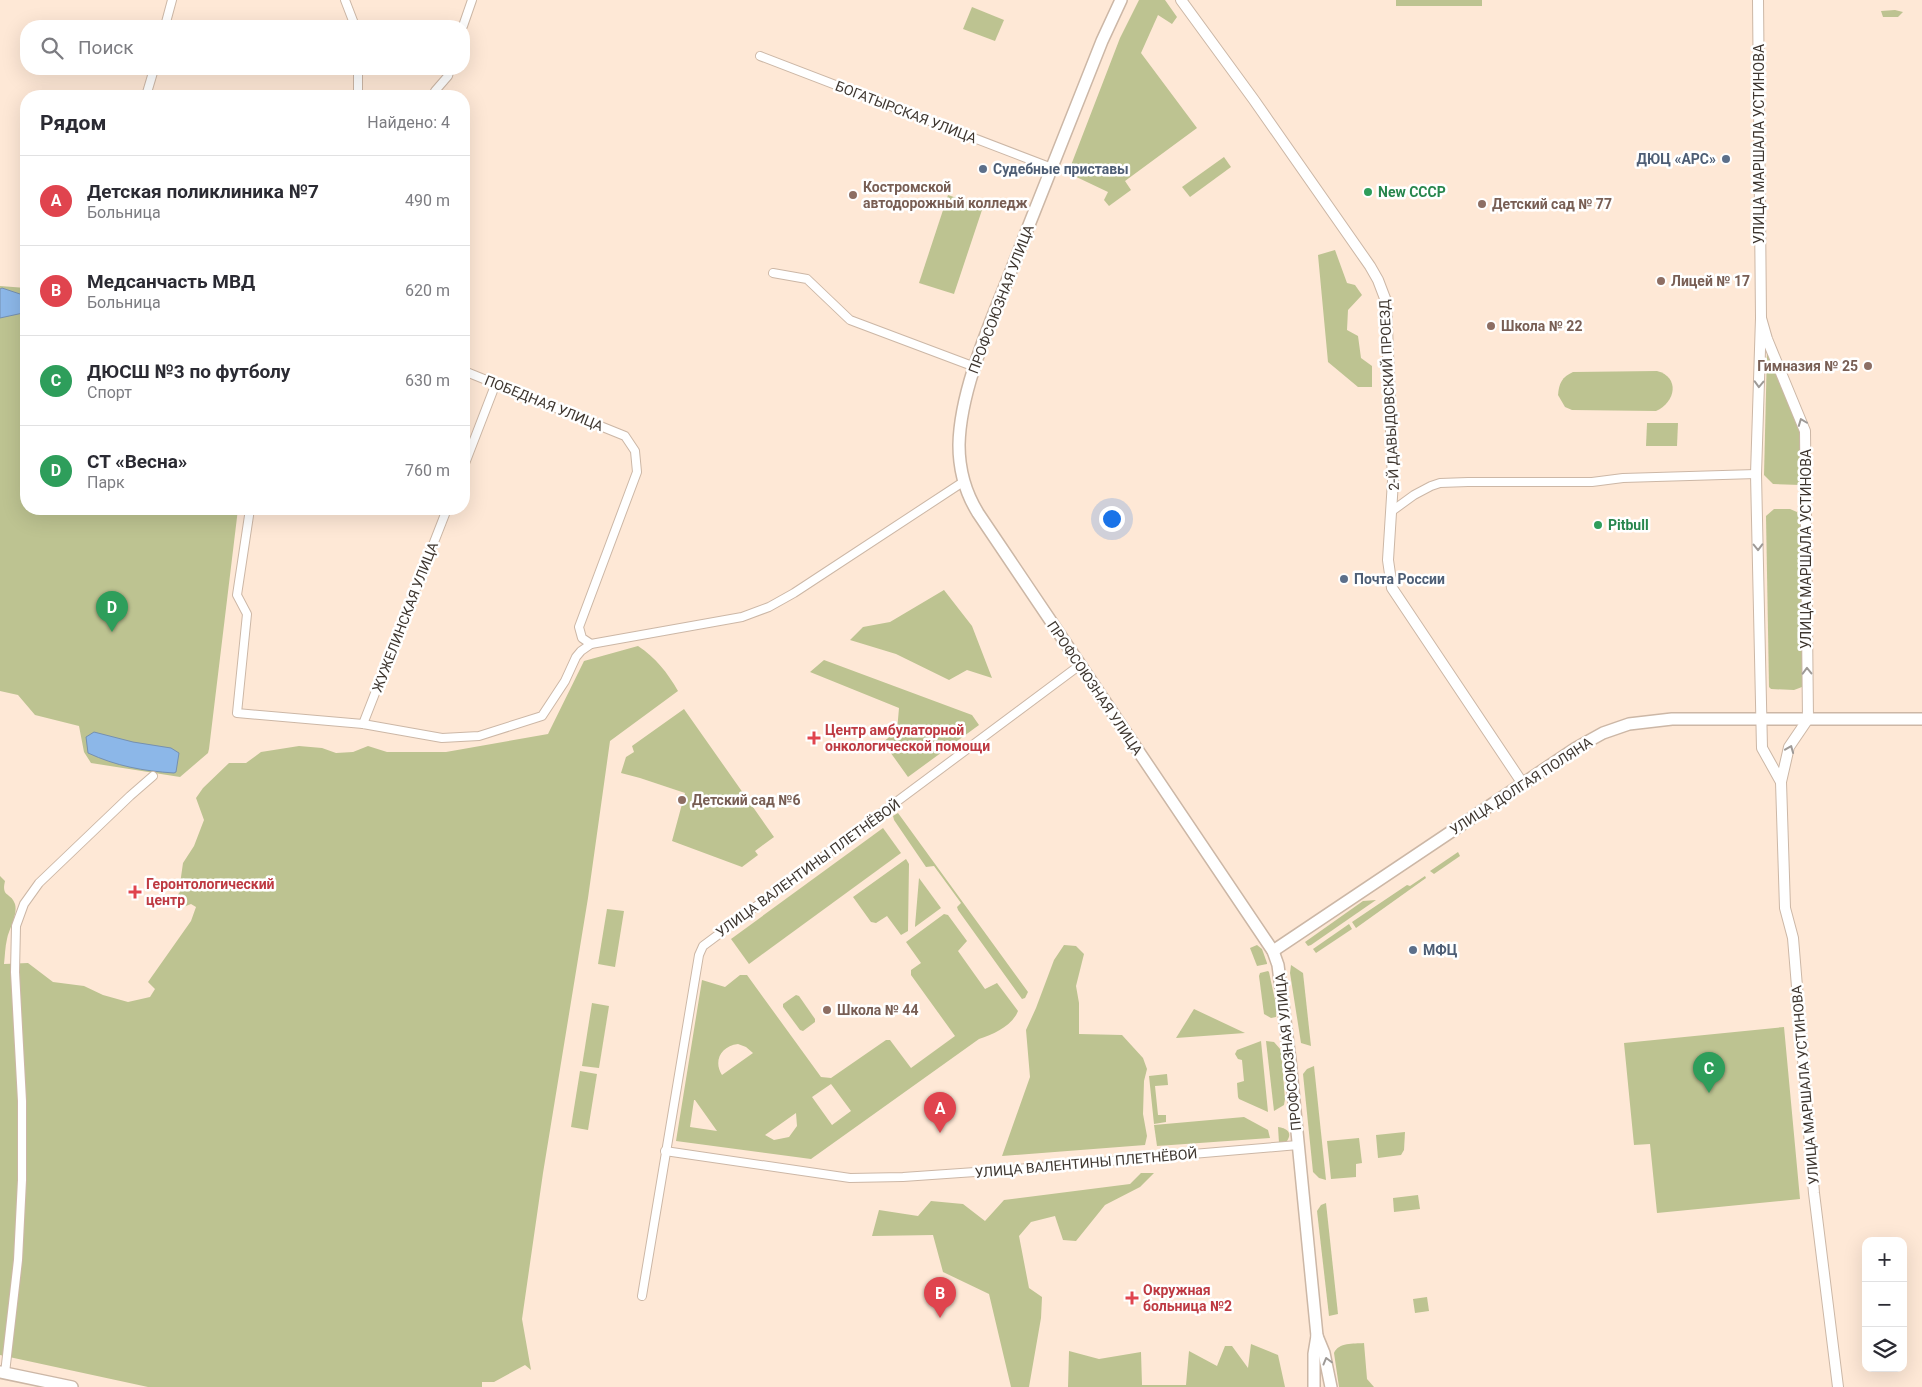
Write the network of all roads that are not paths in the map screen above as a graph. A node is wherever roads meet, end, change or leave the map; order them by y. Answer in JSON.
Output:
{"nodes":[{"id":1,"x":172,"y":0,"type":"edge"},
{"id":2,"x":345,"y":0,"type":"edge"},
{"id":3,"x":472,"y":0,"type":"edge"},
{"id":4,"x":1121,"y":0,"type":"edge"},
{"id":5,"x":1181,"y":0,"type":"edge"},
{"id":6,"x":1758,"y":0,"type":"edge"},
{"id":7,"x":167,"y":20,"type":"edge"},
{"id":8,"x":353,"y":20,"type":"edge"},
{"id":9,"x":465,"y":20,"type":"edge"},
{"id":10,"x":760,"y":56,"type":"dead end"},
{"id":11,"x":152,"y":75,"type":"edge"},
{"id":12,"x":358,"y":75,"type":"edge"},
{"id":13,"x":448,"y":75,"type":"edge"},
{"id":14,"x":148,"y":90,"type":"edge"},
{"id":15,"x":358,"y":90,"type":"edge"},
{"id":16,"x":437,"y":90,"type":"edge"},
{"id":17,"x":1052,"y":168,"type":"junction"},
{"id":18,"x":773,"y":274,"type":"dead end"},
{"id":19,"x":1761,"y":318,"type":"junction"},
{"id":20,"x":975,"y":367,"type":"junction"},
{"id":21,"x":470,"y":373,"type":"edge"},
{"id":22,"x":496,"y":383,"type":"junction"},
{"id":23,"x":470,"y":450,"type":"edge"},
{"id":24,"x":1756,"y":474,"type":"junction"},
{"id":25,"x":963,"y":482,"type":"junction"},
{"id":26,"x":1392,"y":511,"type":"junction"},
{"id":27,"x":249,"y":515,"type":"edge"},
{"id":28,"x":445,"y":515,"type":"edge"},
{"id":29,"x":591,"y":644,"type":"junction"},
{"id":30,"x":1080,"y":665,"type":"junction"},
{"id":31,"x":1922,"y":719,"type":"edge"},
{"id":32,"x":1762,"y":720,"type":"junction"},
{"id":33,"x":1808,"y":720,"type":"junction"},
{"id":34,"x":363,"y":724,"type":"junction"},
{"id":35,"x":153,"y":776,"type":"dead end"},
{"id":36,"x":1781,"y":782,"type":"junction"},
{"id":37,"x":1523,"y":784,"type":"junction"},
{"id":38,"x":1273,"y":951,"type":"junction"},
{"id":39,"x":1298,"y":1145,"type":"junction"},
{"id":40,"x":665,"y":1151,"type":"junction"},
{"id":41,"x":642,"y":1296,"type":"dead end"},
{"id":42,"x":1317,"y":1336,"type":"junction"},
{"id":43,"x":3,"y":1372,"type":"edge"},
{"id":44,"x":72,"y":1387,"type":"edge"},
{"id":45,"x":1314,"y":1387,"type":"edge"},
{"id":46,"x":1332,"y":1387,"type":"edge"},
{"id":47,"x":1838,"y":1387,"type":"edge"}],
"edges":[{"from":1,"to":7,"type":"street"},
{"from":2,"to":8,"type":"street"},
{"from":3,"to":9,"type":"street"},
{"from":4,"to":17,"type":"main road","name":"ПРОФСОЮЗНАЯ УЛИЦА"},
{"from":5,"to":26,"type":"street","name":"2-Й ДАВЫДОВСКИЙ ПРОЕЗД"},
{"from":6,"to":19,"type":"street","name":"УЛИЦА МАРШАЛА УСТИНОВА"},
{"from":10,"to":17,"type":"street","name":"БОГАТЫРСКАЯ УЛИЦА"},
{"from":11,"to":14,"type":"street"},
{"from":12,"to":15,"type":"street"},
{"from":13,"to":16,"type":"street"},
{"from":17,"to":20,"type":"main road","name":"ПРОФСОЮЗНАЯ УЛИЦА"},
{"from":18,"to":20,"type":"street"},
{"from":19,"to":24,"type":"street","name":"УЛИЦА МАРШАЛА УСТИНОВА","one_way":true},
{"from":33,"to":19,"type":"street","name":"УЛИЦА МАРШАЛА УСТИНОВА","one_way":true},
{"from":20,"to":25,"type":"main road","name":"ПРОФСОЮЗНАЯ УЛИЦА"},
{"from":21,"to":22,"type":"street","name":"ПОБЕДНАЯ УЛИЦА"},
{"from":22,"to":23,"type":"street"},
{"from":22,"to":29,"type":"street","name":"ПОБЕДНАЯ УЛИЦА"},
{"from":24,"to":26,"type":"street"},
{"from":24,"to":32,"type":"street","name":"УЛИЦА МАРШАЛА УСТИНОВА","one_way":true},
{"from":25,"to":29,"type":"street"},
{"from":25,"to":30,"type":"main road","name":"ПРОФСОЮЗНАЯ УЛИЦА"},
{"from":26,"to":37,"type":"street","name":"2-Й ДАВЫДОВСКИЙ ПРОЕЗД"},
{"from":27,"to":34,"type":"street"},
{"from":28,"to":34,"type":"street","name":"ЖУЖЕЛИНСКАЯ УЛИЦА"},
{"from":29,"to":34,"type":"street"},
{"from":30,"to":38,"type":"main road","name":"ПРОФСОЮЗНАЯ УЛИЦА"},
{"from":30,"to":40,"type":"street","name":"УЛИЦА ВАЛЕНТИНЫ ПЛЕТНЁВОЙ"},
{"from":31,"to":33,"type":"main road","name":"УЛИЦА ДОЛГАЯ ПОЛЯНА"},
{"from":32,"to":33,"type":"main road","name":"УЛИЦА ДОЛГАЯ ПОЛЯНА"},
{"from":32,"to":36,"type":"street","name":"УЛИЦА МАРШАЛА УСТИНОВА"},
{"from":32,"to":37,"type":"main road","name":"УЛИЦА ДОЛГАЯ ПОЛЯНА"},
{"from":36,"to":33,"type":"street","name":"УЛИЦА МАРШАЛА УСТИНОВА","one_way":true},
{"from":35,"to":43,"type":"street"},
{"from":36,"to":47,"type":"street","name":"УЛИЦА МАРШАЛА УСТИНОВА"},
{"from":37,"to":38,"type":"main road","name":"УЛИЦА ДОЛГАЯ ПОЛЯНА"},
{"from":38,"to":39,"type":"main road","name":"ПРОФСОЮЗНАЯ УЛИЦА"},
{"from":39,"to":40,"type":"street","name":"УЛИЦА ВАЛЕНТИНЫ ПЛЕТНЁВОЙ"},
{"from":39,"to":42,"type":"main road","name":"ПРОФСОЮЗНАЯ УЛИЦА"},
{"from":40,"to":41,"type":"street","name":"УЛИЦА ВАЛЕНТИНЫ ПЛЕТНЁВОЙ"},
{"from":42,"to":45,"type":"main road","name":"ПРОФСОЮЗНАЯ УЛИЦА"},
{"from":46,"to":42,"type":"main road","one_way":true},
{"from":43,"to":44,"type":"main road"}]}
